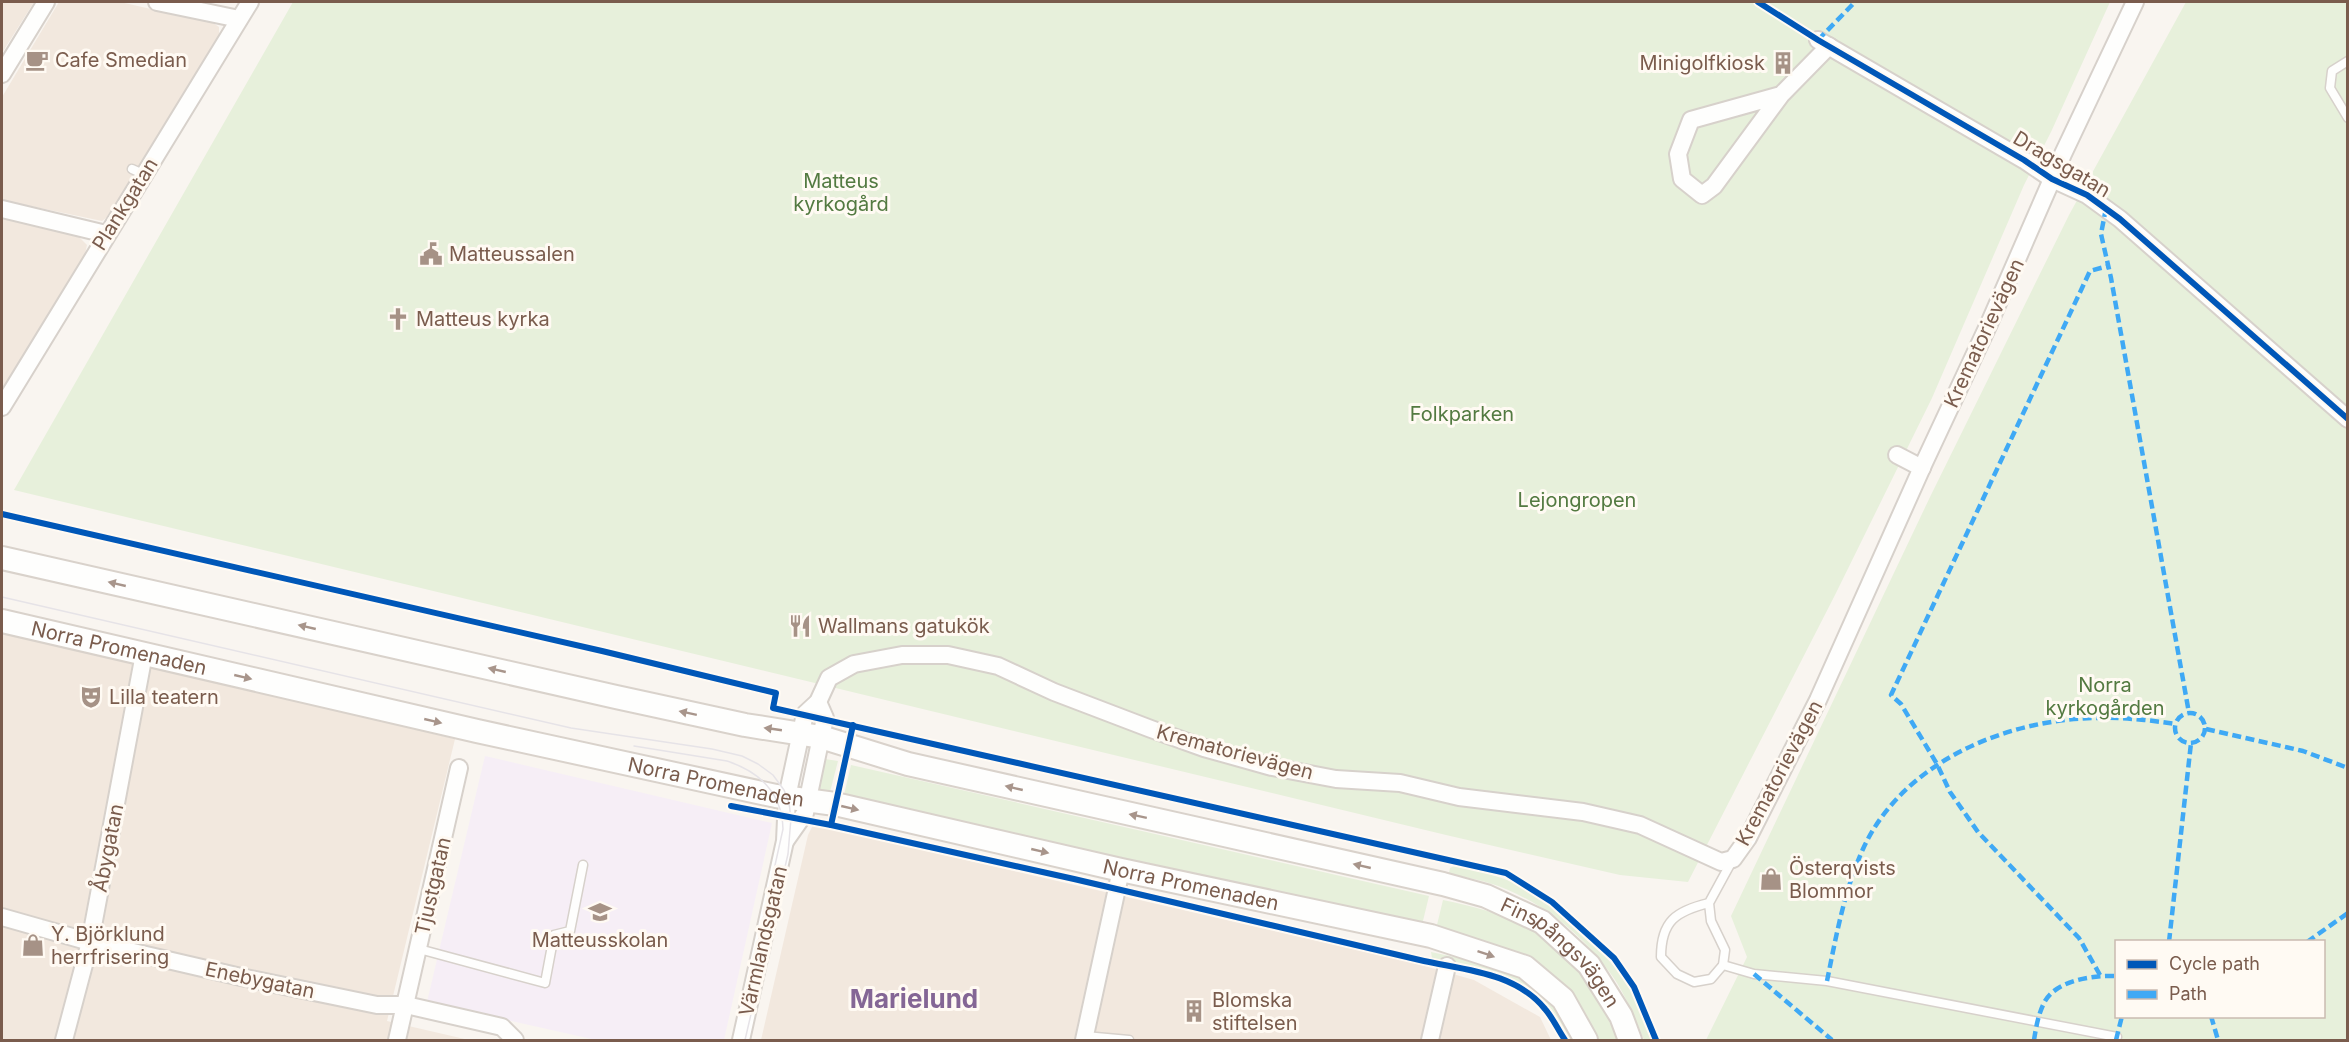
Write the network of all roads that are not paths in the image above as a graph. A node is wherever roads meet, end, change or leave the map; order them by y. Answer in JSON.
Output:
{"nodes":[{"id":1,"x":46,"y":2,"type":"edge"},
{"id":2,"x":157,"y":2,"type":"edge"},
{"id":3,"x":250,"y":2,"type":"edge"},
{"id":4,"x":2135,"y":2,"type":"edge"},
{"id":5,"x":239,"y":19,"type":"junction"},
{"id":6,"x":2348,"y":61,"type":"edge"},
{"id":7,"x":2,"y":74,"type":"edge"},
{"id":8,"x":1781,"y":94,"type":"junction"},
{"id":9,"x":2348,"y":118,"type":"edge"},
{"id":10,"x":2052,"y":179,"type":"junction"},
{"id":11,"x":2,"y":209,"type":"edge"},
{"id":12,"x":106,"y":234,"type":"junction"},
{"id":13,"x":2,"y":407,"type":"edge"},
{"id":14,"x":2348,"y":419,"type":"edge"},
{"id":15,"x":1897,"y":455,"type":"dead end"},
{"id":16,"x":1922,"y":468,"type":"junction"},
{"id":17,"x":2,"y":558,"type":"edge"},
{"id":18,"x":2,"y":621,"type":"edge"},
{"id":19,"x":144,"y":654,"type":"junction"},
{"id":20,"x":809,"y":742,"type":"junction"},
{"id":21,"x":459,"y":768,"type":"dead end"},
{"id":22,"x":798,"y":799,"type":"junction"},
{"id":23,"x":1733,"y":859,"type":"junction"},
{"id":24,"x":583,"y":865,"type":"dead end"},
{"id":25,"x":1121,"y":870,"type":"junction"},
{"id":26,"x":1709,"y":903,"type":"junction"},
{"id":27,"x":2,"y":917,"type":"edge"},
{"id":28,"x":1431,"y":936,"type":"joint"},
{"id":29,"x":90,"y":942,"type":"junction"},
{"id":30,"x":419,"y":949,"type":"junction"},
{"id":31,"x":1723,"y":964,"type":"junction"},
{"id":32,"x":1447,"y":966,"type":"dead end"},
{"id":33,"x":406,"y":1005,"type":"junction"},
{"id":34,"x":2117,"y":1037,"type":"dead end"},
{"id":35,"x":1084,"y":1038,"type":"edge"},
{"id":36,"x":64,"y":1041,"type":"edge"},
{"id":37,"x":397,"y":1041,"type":"edge"},
{"id":38,"x":515,"y":1041,"type":"edge"},
{"id":39,"x":741,"y":1041,"type":"edge"},
{"id":40,"x":1128,"y":1041,"type":"edge"},
{"id":41,"x":1430,"y":1041,"type":"edge"},
{"id":42,"x":1586,"y":1041,"type":"edge"},
{"id":43,"x":1630,"y":1041,"type":"edge"}],
"edges":[{"from":1,"to":7,"type":"street"},
{"from":2,"to":5,"type":"street"},
{"from":3,"to":5,"type":"street","name":"Plankgatan"},
{"from":4,"to":10,"type":"street","name":"Krematorievägen"},
{"from":5,"to":12,"type":"street","name":"Plankgatan"},
{"from":6,"to":9,"type":"lane"},
{"from":8,"to":8,"type":"street"},
{"from":8,"to":10,"type":"street","name":"Dragsgatan"},
{"from":10,"to":14,"type":"street","name":"Dragsgatan"},
{"from":10,"to":16,"type":"street","name":"Krematorievägen"},
{"from":11,"to":12,"type":"street"},
{"from":12,"to":13,"type":"street","name":"Plankgatan"},
{"from":15,"to":16,"type":"street"},
{"from":16,"to":23,"type":"street","name":"Krematorievägen"},
{"from":20,"to":17,"type":"main road","one_way":true},
{"from":18,"to":19,"type":"main road","name":"Norra Promenaden"},
{"from":19,"to":22,"type":"main road","name":"Norra Promenaden","one_way":true},
{"from":19,"to":29,"type":"street","name":"Åbygatan"},
{"from":20,"to":22,"type":"street","name":"Värmlandsgatan"},
{"from":20,"to":23,"type":"street","name":"Krematorievägen"},
{"from":43,"to":20,"type":"main road","name":"Finspångsvägen","one_way":true},
{"from":21,"to":30,"type":"street","name":"Tjustgatan"},
{"from":22,"to":25,"type":"main road","name":"Norra Promenaden","one_way":true},
{"from":22,"to":39,"type":"street","name":"Värmlandsgatan"},
{"from":23,"to":26,"type":"lane"},
{"from":24,"to":30,"type":"lane"},
{"from":25,"to":28,"type":"main road","name":"Norra Promenaden"},
{"from":25,"to":35,"type":"street"},
{"from":26,"to":31,"type":"lane"},
{"from":26,"to":31,"type":"lane"},
{"from":27,"to":29,"type":"street","name":"Enebygatan"},
{"from":28,"to":42,"type":"main road","name":"Finspångsvägen","one_way":true},
{"from":29,"to":33,"type":"street","name":"Enebygatan"},
{"from":29,"to":36,"type":"street","name":"Åbygatan"},
{"from":30,"to":33,"type":"street","name":"Tjustgatan"},
{"from":31,"to":34,"type":"lane"},
{"from":32,"to":41,"type":"street"},
{"from":33,"to":37,"type":"street","name":"Tjustgatan"},
{"from":33,"to":38,"type":"street","name":"Enebygatan"},
{"from":35,"to":40,"type":"lane"}]}
